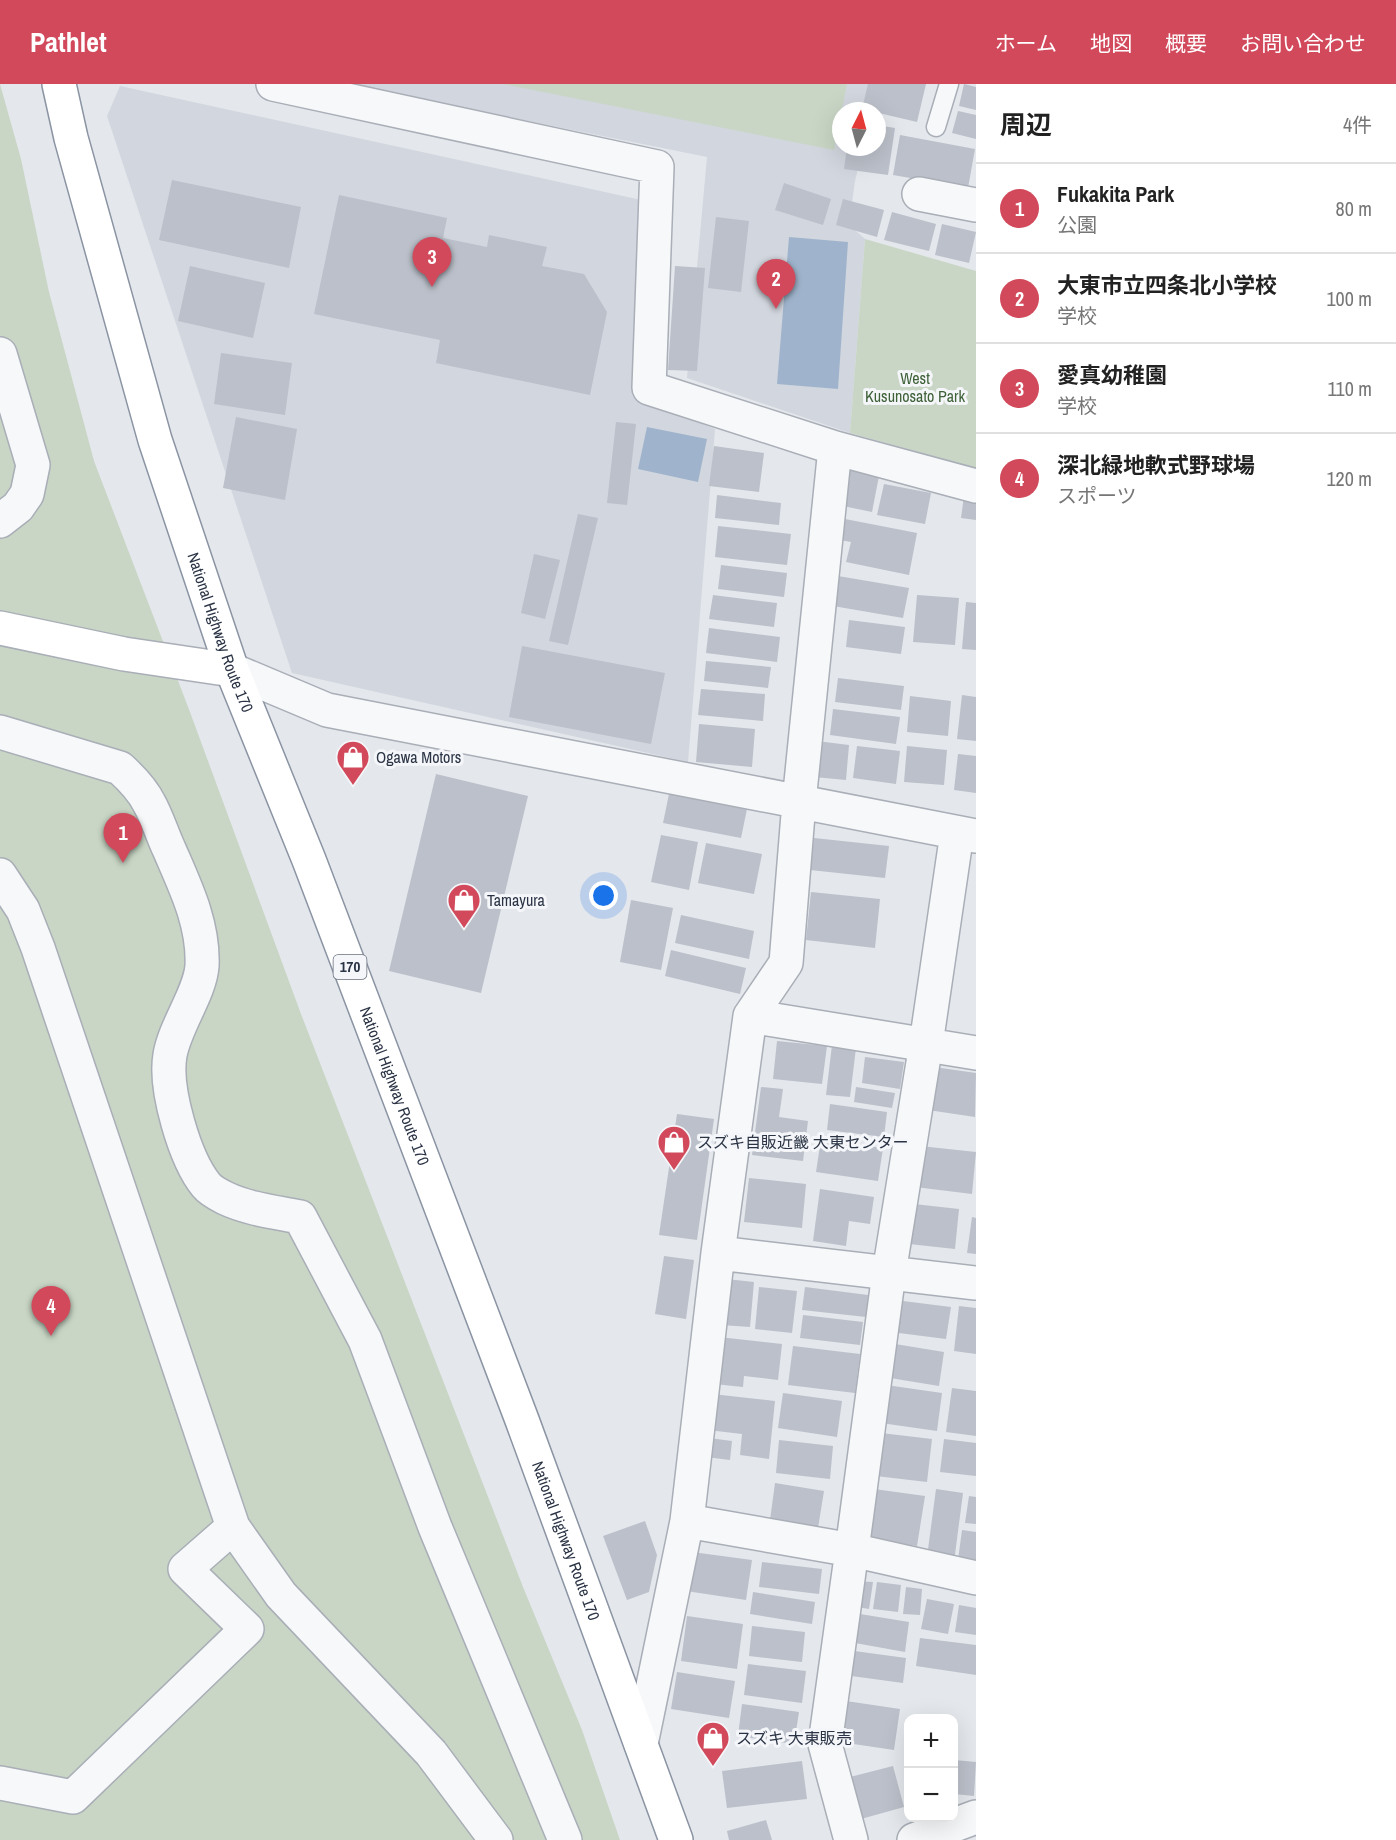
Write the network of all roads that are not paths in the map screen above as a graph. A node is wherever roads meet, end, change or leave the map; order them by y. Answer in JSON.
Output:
{"nodes":[{"id":1,"x":59,"y":84,"type":"edge"},
{"id":2,"x":273,"y":84,"type":"edge"},
{"id":3,"x":949,"y":84,"type":"edge"},
{"id":4,"x":936,"y":127,"type":"dead end"},
{"id":5,"x":919,"y":194,"type":"dead end"},
{"id":6,"x":976,"y":205,"type":"edge"},
{"id":7,"x":0,"y":354,"type":"edge"},
{"id":8,"x":835,"y":448,"type":"junction"},
{"id":9,"x":976,"y":486,"type":"edge"},
{"id":10,"x":0,"y":522,"type":"edge"},
{"id":11,"x":0,"y":628,"type":"edge"},
{"id":12,"x":232,"y":670,"type":"junction"},
{"id":13,"x":0,"y":732,"type":"edge"},
{"id":14,"x":799,"y":802,"type":"junction"},
{"id":15,"x":966,"y":835,"type":"edge"},
{"id":16,"x":0,"y":875,"type":"edge"},
{"id":17,"x":750,"y":1016,"type":"junction"},
{"id":18,"x":926,"y":1044,"type":"junction"},
{"id":19,"x":976,"y":1053,"type":"edge"},
{"id":20,"x":718,"y":1253,"type":"junction"},
{"id":21,"x":889,"y":1273,"type":"junction"},
{"id":22,"x":976,"y":1283,"type":"edge"},
{"id":23,"x":687,"y":1521,"type":"junction"},
{"id":24,"x":233,"y":1527,"type":"junction"},
{"id":25,"x":852,"y":1550,"type":"junction"},
{"id":26,"x":976,"y":1578,"type":"edge"},
{"id":27,"x":641,"y":1744,"type":"junction"},
{"id":28,"x":0,"y":1783,"type":"edge"},
{"id":29,"x":976,"y":1817,"type":"edge"},
{"id":30,"x":496,"y":1840,"type":"edge"},
{"id":31,"x":565,"y":1840,"type":"edge"},
{"id":32,"x":676,"y":1840,"type":"edge"},
{"id":33,"x":851,"y":1840,"type":"edge"},
{"id":34,"x":914,"y":1840,"type":"edge"}],
"edges":[{"from":1,"to":12,"type":"main road","name":"National Highway Route 170","number":"170"},
{"from":2,"to":8,"type":"street"},
{"from":3,"to":4,"type":"lane"},
{"from":5,"to":6,"type":"street"},
{"from":7,"to":10,"type":"street"},
{"from":8,"to":9,"type":"street"},
{"from":8,"to":14,"type":"street"},
{"from":11,"to":12,"type":"main road"},
{"from":12,"to":14,"type":"street"},
{"from":12,"to":27,"type":"main road","name":"National Highway Route 170","number":"170"},
{"from":13,"to":31,"type":"street"},
{"from":14,"to":15,"type":"street"},
{"from":14,"to":17,"type":"street"},
{"from":15,"to":18,"type":"street"},
{"from":16,"to":24,"type":"street"},
{"from":17,"to":18,"type":"street"},
{"from":17,"to":20,"type":"street"},
{"from":18,"to":19,"type":"street"},
{"from":18,"to":21,"type":"street"},
{"from":20,"to":21,"type":"street"},
{"from":20,"to":23,"type":"street"},
{"from":21,"to":22,"type":"street"},
{"from":21,"to":25,"type":"street"},
{"from":23,"to":25,"type":"street"},
{"from":23,"to":27,"type":"street"},
{"from":24,"to":28,"type":"street"},
{"from":24,"to":30,"type":"street"},
{"from":25,"to":26,"type":"street"},
{"from":25,"to":33,"type":"street"},
{"from":27,"to":32,"type":"main road","name":"National Highway Route 170","number":"170"},
{"from":29,"to":34,"type":"street"}]}
